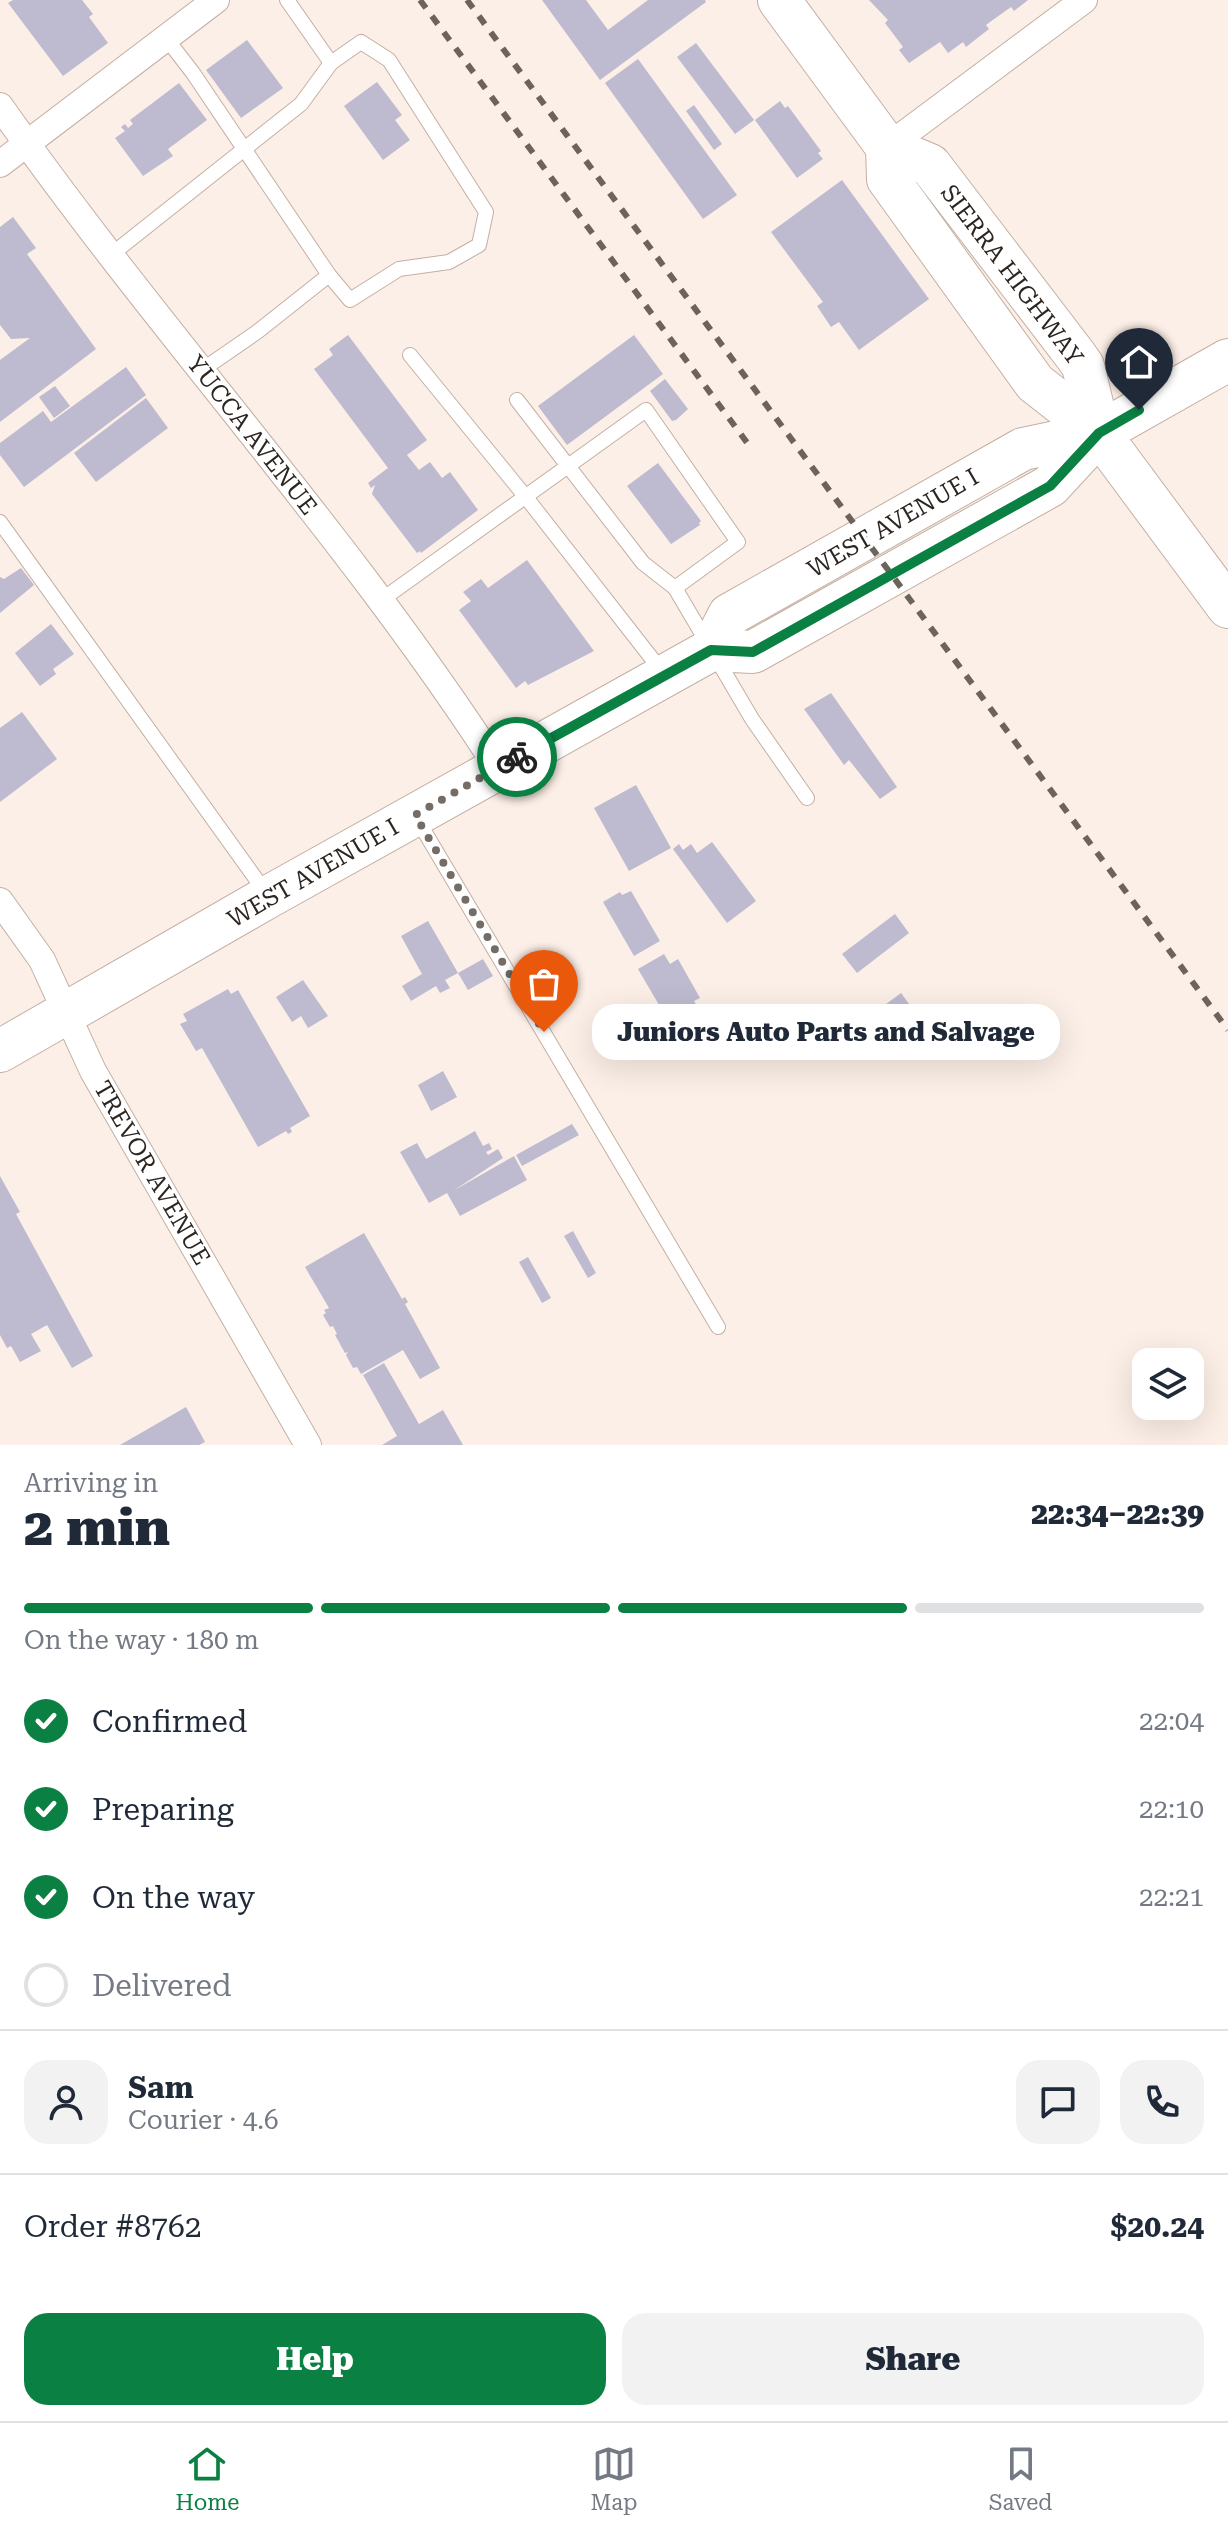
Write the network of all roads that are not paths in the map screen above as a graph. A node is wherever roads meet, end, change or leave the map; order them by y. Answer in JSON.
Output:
{"nodes":[{"id":1,"x":216,"y":0,"type":"edge"},
{"id":2,"x":287,"y":0,"type":"edge"},
{"id":3,"x":779,"y":0,"type":"edge"},
{"id":4,"x":1084,"y":0,"type":"edge"},
{"id":5,"x":166,"y":38,"type":"junction"},
{"id":6,"x":331,"y":63,"type":"junction"},
{"id":7,"x":0,"y":106,"type":"edge"},
{"id":8,"x":26,"y":144,"type":"junction"},
{"id":9,"x":887,"y":147,"type":"junction"},
{"id":10,"x":244,"y":149,"type":"junction"},
{"id":11,"x":0,"y":164,"type":"edge"},
{"id":12,"x":112,"y":254,"type":"junction"},
{"id":13,"x":329,"y":275,"type":"junction"},
{"id":14,"x":410,"y":355,"type":"dead end"},
{"id":15,"x":1228,"y":360,"type":"edge"},
{"id":16,"x":202,"y":370,"type":"junction"},
{"id":17,"x":517,"y":400,"type":"dead end"},
{"id":18,"x":1099,"y":433,"type":"junction"},
{"id":19,"x":566,"y":465,"type":"junction"},
{"id":20,"x":525,"y":496,"type":"junction"},
{"id":21,"x":0,"y":522,"type":"edge"},
{"id":22,"x":675,"y":588,"type":"junction"},
{"id":23,"x":380,"y":601,"type":"junction"},
{"id":24,"x":1228,"y":607,"type":"edge"},
{"id":25,"x":711,"y":650,"type":"junction"},
{"id":26,"x":665,"y":675,"type":"junction"},
{"id":27,"x":498,"y":768,"type":"junction"},
{"id":28,"x":807,"y":798,"type":"dead end"},
{"id":29,"x":415,"y":815,"type":"junction"},
{"id":30,"x":268,"y":897,"type":"junction"},
{"id":31,"x":0,"y":901,"type":"edge"},
{"id":32,"x":68,"y":1013,"type":"junction"},
{"id":33,"x":0,"y":1051,"type":"edge"},
{"id":34,"x":718,"y":1327,"type":"dead end"},
{"id":35,"x":308,"y":1445,"type":"edge"}],
"edges":[{"from":1,"to":5,"type":"street"},
{"from":2,"to":6,"type":"lane"},
{"from":3,"to":9,"type":"main road","name":"SIERRA HIGHWAY"},
{"from":4,"to":9,"type":"street"},
{"from":5,"to":8,"type":"street"},
{"from":5,"to":10,"type":"lane"},
{"from":6,"to":10,"type":"lane"},
{"from":6,"to":13,"type":"lane"},
{"from":7,"to":8,"type":"street","name":"YUCCA AVENUE"},
{"from":8,"to":11,"type":"street"},
{"from":8,"to":12,"type":"street","name":"YUCCA AVENUE"},
{"from":9,"to":18,"type":"main road","name":"SIERRA HIGHWAY"},
{"from":10,"to":12,"type":"lane"},
{"from":10,"to":13,"type":"lane"},
{"from":12,"to":16,"type":"street","name":"YUCCA AVENUE"},
{"from":13,"to":16,"type":"lane"},
{"from":14,"to":20,"type":"lane"},
{"from":15,"to":18,"type":"main road","name":"WEST AVENUE I"},
{"from":16,"to":23,"type":"street","name":"YUCCA AVENUE"},
{"from":17,"to":19,"type":"lane"},
{"from":18,"to":24,"type":"main road","name":"SIERRA HIGHWAY"},
{"from":18,"to":25,"type":"main road","name":"WEST AVENUE I"},
{"from":19,"to":20,"type":"lane"},
{"from":19,"to":22,"type":"lane"},
{"from":19,"to":22,"type":"lane"},
{"from":20,"to":23,"type":"lane"},
{"from":20,"to":26,"type":"lane"},
{"from":21,"to":30,"type":"lane"},
{"from":22,"to":25,"type":"lane"},
{"from":23,"to":27,"type":"street","name":"YUCCA AVENUE"},
{"from":25,"to":26,"type":"main road","name":"WEST AVENUE I"},
{"from":25,"to":28,"type":"lane"},
{"from":26,"to":27,"type":"main road","name":"WEST AVENUE I"},
{"from":27,"to":29,"type":"main road","name":"WEST AVENUE I"},
{"from":29,"to":30,"type":"main road","name":"WEST AVENUE I"},
{"from":29,"to":34,"type":"lane"},
{"from":30,"to":32,"type":"main road","name":"WEST AVENUE I"},
{"from":31,"to":32,"type":"street","name":"TREVOR AVENUE"},
{"from":32,"to":33,"type":"main road","name":"WEST AVENUE I"},
{"from":32,"to":35,"type":"street","name":"TREVOR AVENUE"}]}
